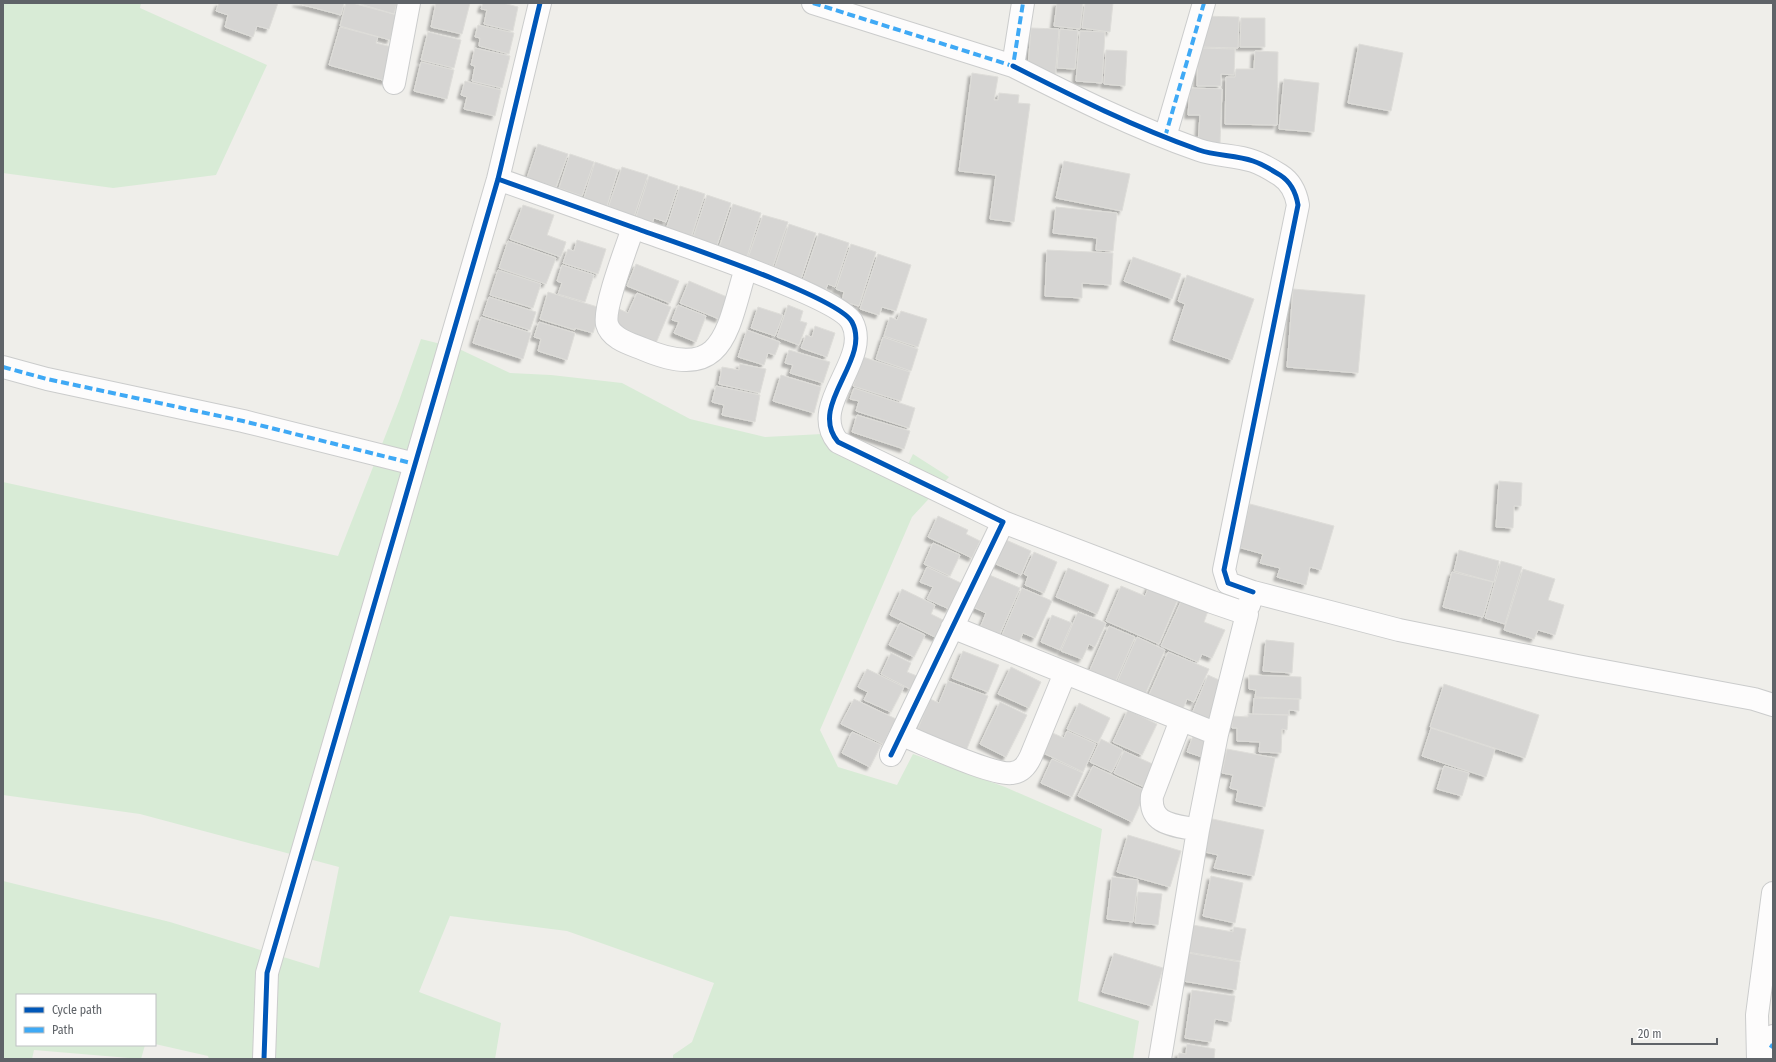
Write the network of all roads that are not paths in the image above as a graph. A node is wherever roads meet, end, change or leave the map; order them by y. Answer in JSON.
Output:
{"nodes":[{"id":1,"x":409,"y":3,"type":"edge"},
{"id":2,"x":540,"y":3,"type":"edge"},
{"id":3,"x":813,"y":3,"type":"edge"},
{"id":4,"x":1023,"y":3,"type":"edge"},
{"id":5,"x":1204,"y":3,"type":"edge"},
{"id":6,"x":1013,"y":66,"type":"junction"},
{"id":7,"x":394,"y":83,"type":"dead end"},
{"id":8,"x":1165,"y":137,"type":"junction"},
{"id":9,"x":498,"y":179,"type":"junction"},
{"id":10,"x":633,"y":228,"type":"junction"},
{"id":11,"x":746,"y":268,"type":"junction"},
{"id":12,"x":3,"y":367,"type":"edge"},
{"id":13,"x":415,"y":464,"type":"junction"},
{"id":14,"x":1003,"y":522,"type":"junction"},
{"id":15,"x":1252,"y":592,"type":"junction"},
{"id":16,"x":1247,"y":614,"type":"junction"},
{"id":17,"x":952,"y":627,"type":"junction"},
{"id":18,"x":1065,"y":673,"type":"junction"},
{"id":19,"x":1773,"y":705,"type":"edge"},
{"id":20,"x":1181,"y":720,"type":"junction"},
{"id":21,"x":1217,"y":734,"type":"junction"},
{"id":22,"x":902,"y":735,"type":"junction"},
{"id":23,"x":891,"y":755,"type":"dead end"},
{"id":24,"x":1198,"y":830,"type":"junction"},
{"id":25,"x":1773,"y":892,"type":"edge"},
{"id":26,"x":1768,"y":1049,"type":"edge"},
{"id":27,"x":264,"y":1059,"type":"edge"},
{"id":28,"x":1160,"y":1059,"type":"edge"}],
"edges":[{"from":1,"to":7,"type":"street"},
{"from":2,"to":9,"type":"street"},
{"from":3,"to":6,"type":"street"},
{"from":4,"to":6,"type":"street"},
{"from":5,"to":8,"type":"street"},
{"from":6,"to":8,"type":"street"},
{"from":8,"to":15,"type":"street"},
{"from":9,"to":10,"type":"street"},
{"from":9,"to":13,"type":"street"},
{"from":10,"to":11,"type":"street"},
{"from":10,"to":11,"type":"street"},
{"from":11,"to":14,"type":"street"},
{"from":12,"to":13,"type":"street"},
{"from":13,"to":27,"type":"street"},
{"from":14,"to":16,"type":"street"},
{"from":14,"to":17,"type":"street"},
{"from":15,"to":16,"type":"street"},
{"from":15,"to":19,"type":"street"},
{"from":16,"to":21,"type":"street"},
{"from":17,"to":18,"type":"street"},
{"from":17,"to":22,"type":"street"},
{"from":18,"to":20,"type":"street"},
{"from":18,"to":22,"type":"street"},
{"from":20,"to":21,"type":"street"},
{"from":20,"to":24,"type":"street"},
{"from":21,"to":24,"type":"street"},
{"from":22,"to":23,"type":"street"},
{"from":24,"to":28,"type":"street"},
{"from":25,"to":26,"type":"street"}]}
